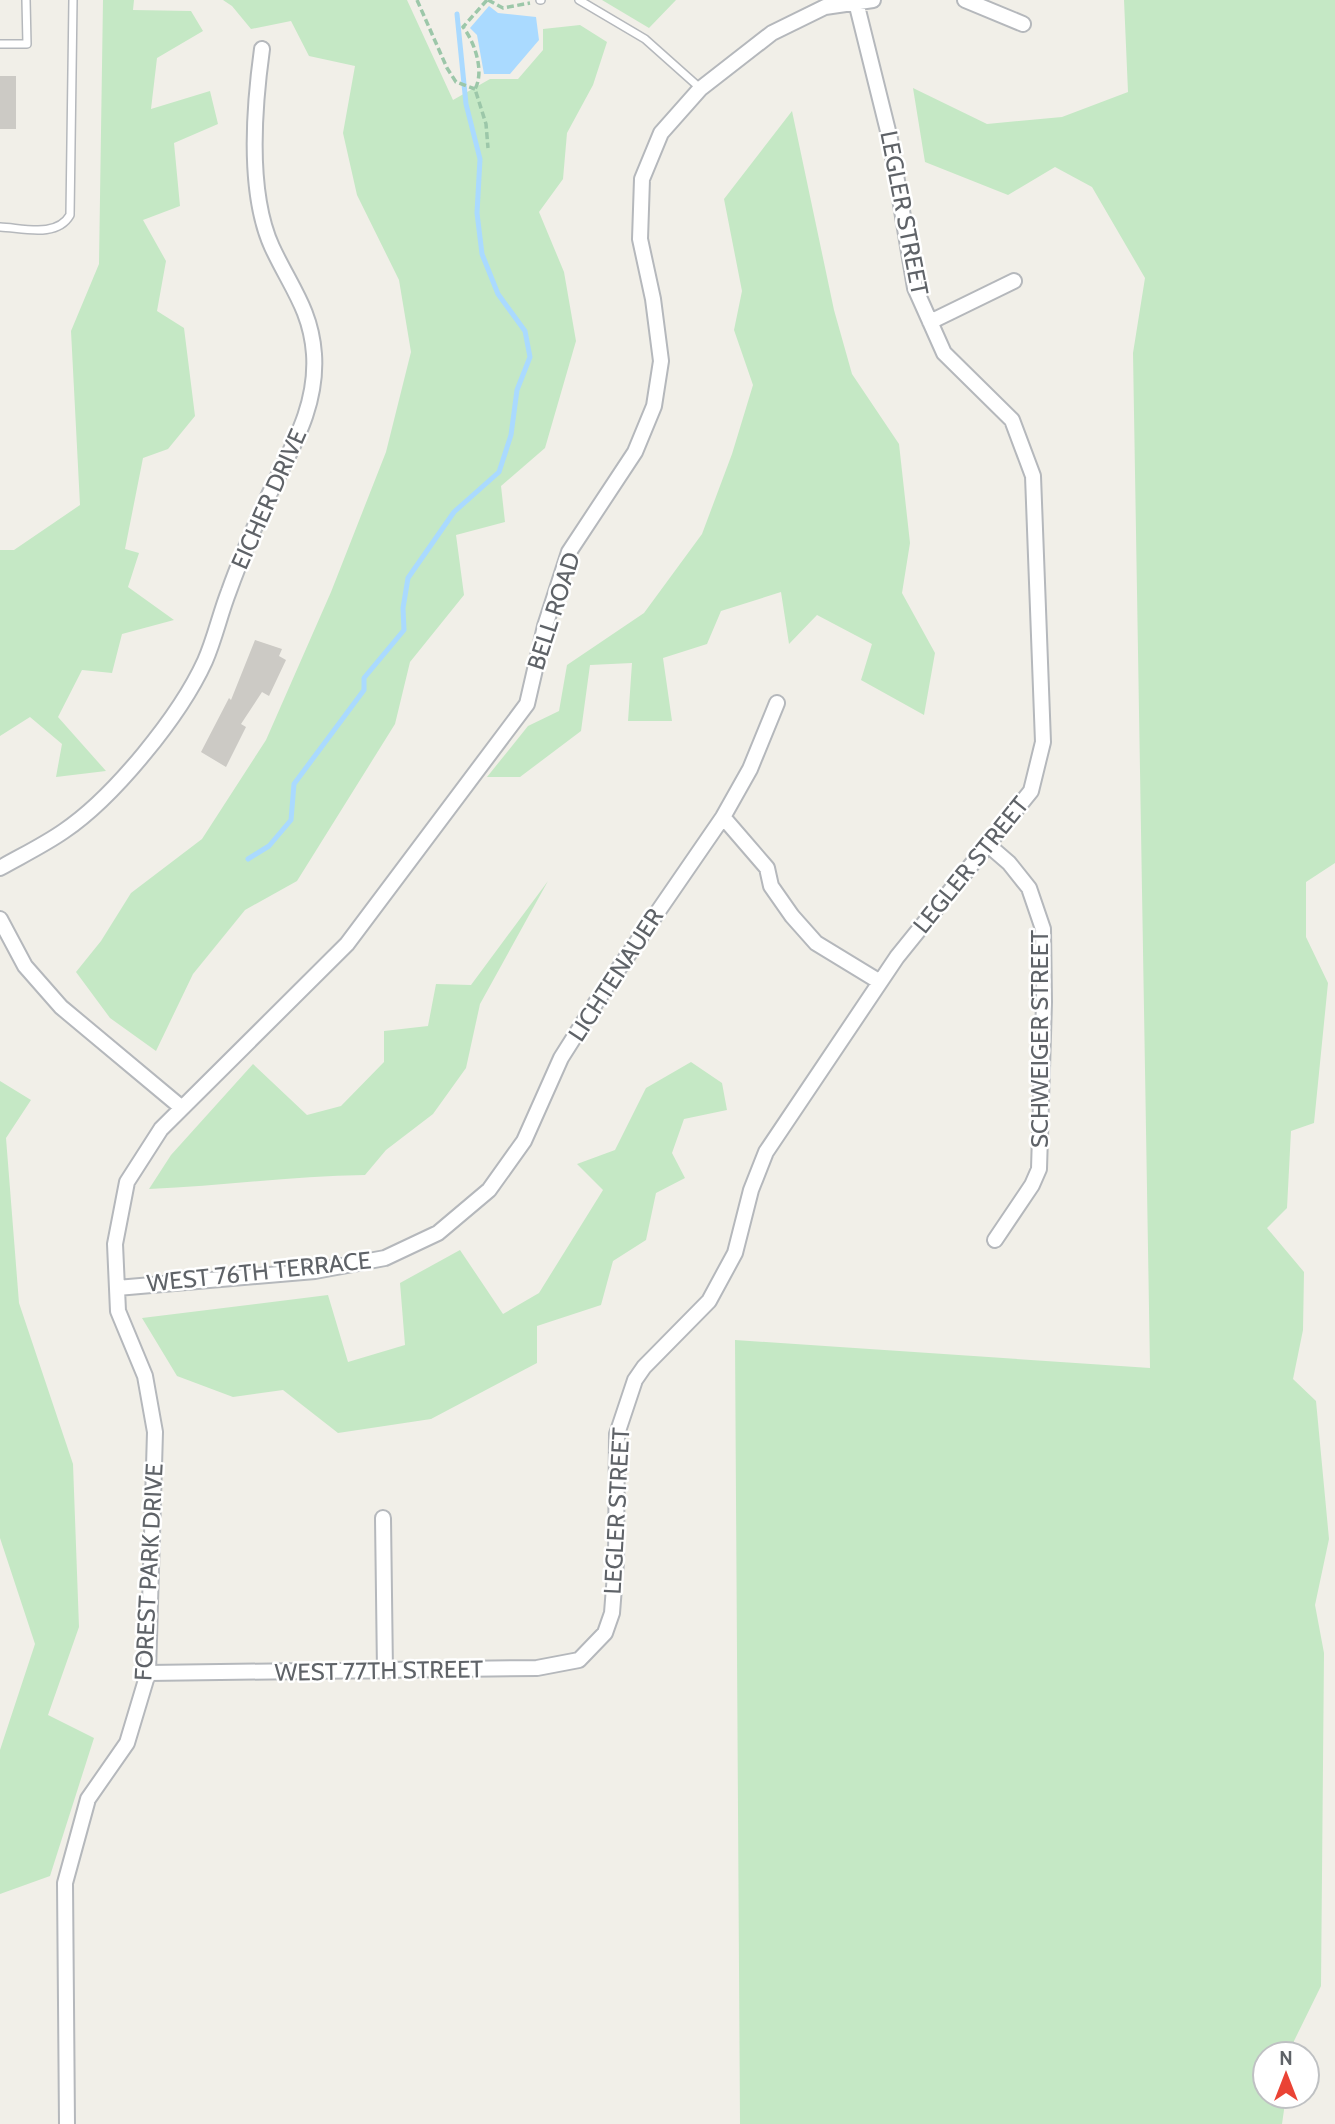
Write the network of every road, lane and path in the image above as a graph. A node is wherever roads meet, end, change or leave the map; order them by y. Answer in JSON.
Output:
{"nodes":[{"id":1,"x":26,"y":0,"type":"edge"},
{"id":2,"x":73,"y":0,"type":"edge"},
{"id":3,"x":417,"y":0,"type":"edge"},
{"id":4,"x":488,"y":0,"type":"edge"},
{"id":5,"x":541,"y":0,"type":"edge"},
{"id":6,"x":579,"y":0,"type":"edge"},
{"id":7,"x":873,"y":0,"type":"edge"},
{"id":8,"x":965,"y":0,"type":"edge"},
{"id":9,"x":856,"y":2,"type":"junction"},
{"id":10,"x":1023,"y":24,"type":"dead end"},
{"id":11,"x":0,"y":44,"type":"edge"},
{"id":12,"x":262,"y":49,"type":"dead end"},
{"id":13,"x":475,"y":89,"type":"junction"},
{"id":14,"x":700,"y":89,"type":"junction"},
{"id":15,"x":488,"y":148,"type":"dead end"},
{"id":16,"x":0,"y":227,"type":"edge"},
{"id":17,"x":1014,"y":281,"type":"dead end"},
{"id":18,"x":930,"y":322,"type":"junction"},
{"id":19,"x":778,"y":703,"type":"dead end"},
{"id":20,"x":723,"y":817,"type":"junction"},
{"id":21,"x":987,"y":845,"type":"junction"},
{"id":22,"x":0,"y":868,"type":"edge"},
{"id":23,"x":0,"y":919,"type":"edge"},
{"id":24,"x":880,"y":982,"type":"junction"},
{"id":25,"x":182,"y":1108,"type":"junction"},
{"id":26,"x":438,"y":1233,"type":"joint"},
{"id":27,"x":995,"y":1240,"type":"dead end"},
{"id":28,"x":117,"y":1288,"type":"junction"},
{"id":29,"x":383,"y":1518,"type":"dead end"},
{"id":30,"x":600,"y":1640,"type":"joint"},
{"id":31,"x":385,"y":1671,"type":"junction"},
{"id":32,"x":148,"y":1673,"type":"junction"},
{"id":33,"x":67,"y":2124,"type":"edge"}],
"edges":[{"from":1,"to":11,"type":"lane"},
{"from":2,"to":16,"type":"lane"},
{"from":3,"to":13,"type":"path"},
{"from":4,"to":5,"type":"path"},
{"from":4,"to":13,"type":"path"},
{"from":6,"to":14,"type":"lane"},
{"from":7,"to":9,"type":"street","name":"BELL ROAD"},
{"from":8,"to":10,"type":"street"},
{"from":9,"to":14,"type":"street","name":"BELL ROAD"},
{"from":9,"to":18,"type":"street","name":"LEGLER STREET"},
{"from":12,"to":22,"type":"street","name":"EICHER DRIVE"},
{"from":13,"to":15,"type":"path"},
{"from":14,"to":25,"type":"street","name":"BELL ROAD"},
{"from":17,"to":18,"type":"street"},
{"from":18,"to":21,"type":"street","name":"LEGLER STREET"},
{"from":19,"to":20,"type":"street","name":"LICHTENAUER"},
{"from":20,"to":24,"type":"street"},
{"from":20,"to":26,"type":"street","name":"LICHTENAUER"},
{"from":21,"to":24,"type":"street","name":"LEGLER STREET"},
{"from":21,"to":27,"type":"street","name":"SCHWEIGER STREET"},
{"from":23,"to":25,"type":"street"},
{"from":24,"to":30,"type":"street","name":"LEGLER STREET"},
{"from":25,"to":28,"type":"street","name":"FOREST PARK DRIVE"},
{"from":26,"to":28,"type":"street","name":"WEST 76TH TERRACE"},
{"from":28,"to":32,"type":"street","name":"FOREST PARK DRIVE"},
{"from":29,"to":31,"type":"street"},
{"from":30,"to":31,"type":"street","name":"WEST 77TH STREET"},
{"from":31,"to":32,"type":"street","name":"WEST 77TH STREET"},
{"from":32,"to":33,"type":"street","name":"FOREST PARK DRIVE"}]}
